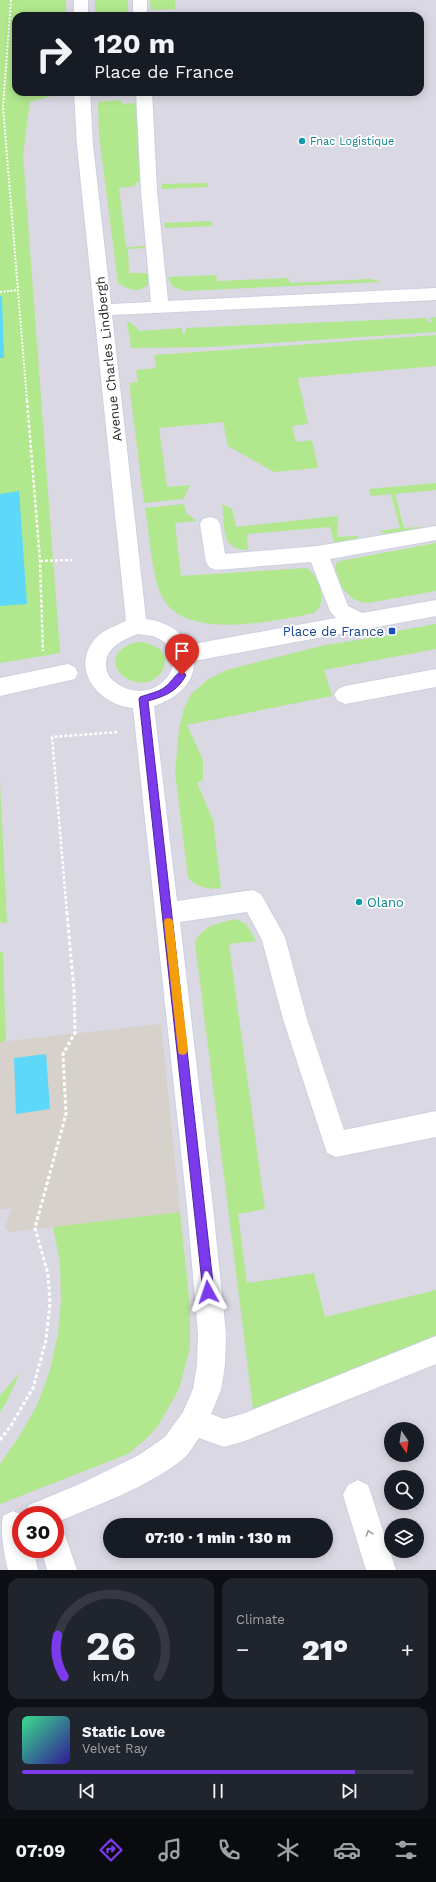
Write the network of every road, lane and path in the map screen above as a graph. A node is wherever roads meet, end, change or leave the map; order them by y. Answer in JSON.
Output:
{"nodes":[{"id":1,"x":11,"y":0,"type":"edge"},
{"id":2,"x":81,"y":0,"type":"edge"},
{"id":3,"x":140,"y":0,"type":"edge"},
{"id":4,"x":81,"y":12,"type":"edge"},
{"id":5,"x":140,"y":12,"type":"edge"},
{"id":6,"x":82,"y":96,"type":"edge"},
{"id":7,"x":144,"y":96,"type":"edge"},
{"id":8,"x":18,"y":290,"type":"junction"},
{"id":9,"x":0,"y":292,"type":"edge"},
{"id":10,"x":436,"y":294,"type":"edge"},
{"id":11,"x":160,"y":307,"type":"junction"},
{"id":12,"x":103,"y":310,"type":"junction"},
{"id":13,"x":210,"y":524,"type":"dead end"},
{"id":14,"x":436,"y":533,"type":"edge"},
{"id":15,"x":318,"y":554,"type":"junction"},
{"id":16,"x":72,"y":560,"type":"dead end"},
{"id":17,"x":40,"y":561,"type":"junction"},
{"id":18,"x":436,"y":608,"type":"edge"},
{"id":19,"x":362,"y":622,"type":"junction"},
{"id":20,"x":137,"y":626,"type":"junction"},
{"id":21,"x":184,"y":654,"type":"junction"},
{"id":22,"x":68,"y":673,"type":"dead end"},
{"id":23,"x":44,"y":678,"type":"junction"},
{"id":24,"x":436,"y":678,"type":"edge"},
{"id":25,"x":0,"y":687,"type":"edge"},
{"id":26,"x":345,"y":695,"type":"dead end"},
{"id":27,"x":143,"y":699,"type":"junction"},
{"id":28,"x":121,"y":732,"type":"dead end"},
{"id":29,"x":167,"y":913,"type":"junction"},
{"id":30,"x":436,"y":1124,"type":"edge"},
{"id":31,"x":436,"y":1350,"type":"edge"},
{"id":32,"x":193,"y":1422,"type":"junction"},
{"id":33,"x":0,"y":1440,"type":"edge"},
{"id":34,"x":358,"y":1495,"type":"dead end"},
{"id":35,"x":61,"y":1506,"type":"edge"},
{"id":36,"x":24,"y":1558,"type":"edge"},
{"id":37,"x":59,"y":1558,"type":"edge"},
{"id":38,"x":23,"y":1570,"type":"edge"},
{"id":39,"x":62,"y":1570,"type":"edge"},
{"id":40,"x":381,"y":1570,"type":"edge"}],
"edges":[{"from":1,"to":8,"type":"path"},
{"from":2,"to":4,"type":"street"},
{"from":3,"to":5,"type":"street"},
{"from":6,"to":12,"type":"street","name":"Avenue Charles Lindbergh"},
{"from":7,"to":11,"type":"street"},
{"from":8,"to":9,"type":"path"},
{"from":8,"to":17,"type":"path"},
{"from":10,"to":11,"type":"street"},
{"from":11,"to":12,"type":"street"},
{"from":12,"to":20,"type":"street","name":"Avenue Charles Lindbergh"},
{"from":13,"to":15,"type":"street"},
{"from":14,"to":15,"type":"street"},
{"from":15,"to":19,"type":"street"},
{"from":16,"to":17,"type":"path"},
{"from":17,"to":23,"type":"path"},
{"from":18,"to":19,"type":"street"},
{"from":19,"to":21,"type":"street"},
{"from":20,"to":21,"type":"street"},
{"from":20,"to":27,"type":"street"},
{"from":21,"to":27,"type":"street"},
{"from":22,"to":23,"type":"street"},
{"from":23,"to":25,"type":"street"},
{"from":24,"to":26,"type":"street"},
{"from":27,"to":29,"type":"street"},
{"from":28,"to":33,"type":"path"},
{"from":29,"to":30,"type":"street"},
{"from":29,"to":32,"type":"street"},
{"from":31,"to":32,"type":"street"},
{"from":32,"to":35,"type":"street"},
{"from":40,"to":34,"type":"street","one_way":true},
{"from":36,"to":38,"type":"street"},
{"from":37,"to":39,"type":"street"}]}
